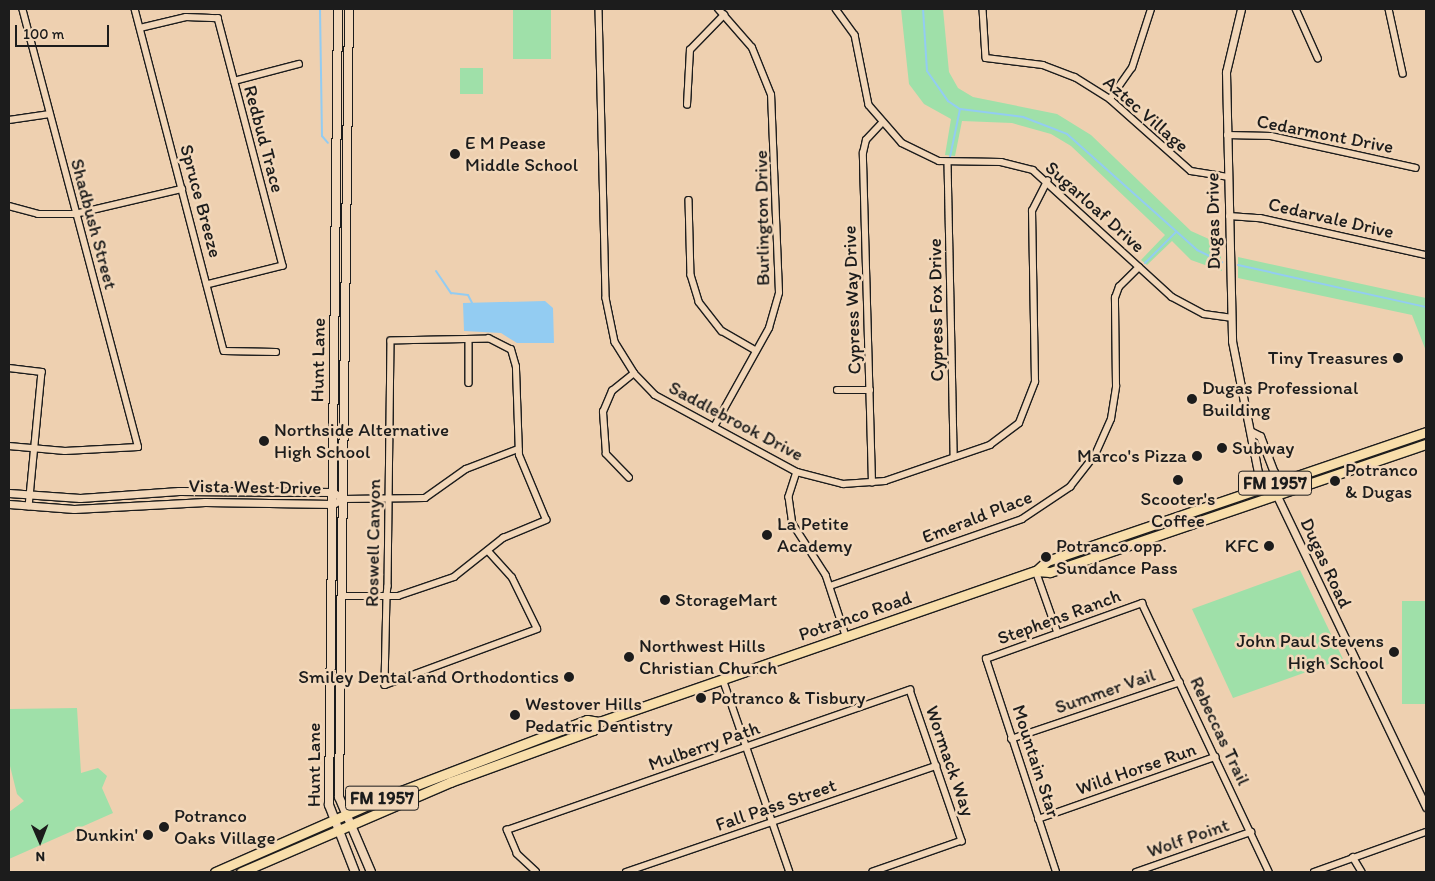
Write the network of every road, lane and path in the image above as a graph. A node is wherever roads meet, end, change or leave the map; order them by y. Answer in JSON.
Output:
{"nodes":[{"id":1,"x":22,"y":9,"type":"edge"},
{"id":2,"x":135,"y":9,"type":"edge"},
{"id":3,"x":338,"y":9,"type":"edge"},
{"id":4,"x":349,"y":9,"type":"edge"},
{"id":5,"x":599,"y":9,"type":"edge"},
{"id":6,"x":718,"y":9,"type":"edge"},
{"id":7,"x":836,"y":9,"type":"edge"},
{"id":8,"x":983,"y":9,"type":"edge"},
{"id":9,"x":1151,"y":9,"type":"edge"},
{"id":10,"x":1241,"y":9,"type":"edge"},
{"id":11,"x":1296,"y":9,"type":"edge"},
{"id":12,"x":1389,"y":9,"type":"edge"},
{"id":13,"x":724,"y":15,"type":"junction"},
{"id":14,"x":140,"y":28,"type":"junction"},
{"id":15,"x":1318,"y":58,"type":"dead end"},
{"id":16,"x":299,"y":64,"type":"dead end"},
{"id":17,"x":1403,"y":73,"type":"dead end"},
{"id":18,"x":234,"y":81,"type":"junction"},
{"id":19,"x":337,"y":96,"type":"junction"},
{"id":20,"x":347,"y":96,"type":"junction"},
{"id":21,"x":1110,"y":99,"type":"junction"},
{"id":22,"x":687,"y":105,"type":"dead end"},
{"id":23,"x":50,"y":114,"type":"junction"},
{"id":24,"x":9,"y":120,"type":"edge"},
{"id":25,"x":882,"y":124,"type":"junction"},
{"id":26,"x":1227,"y":134,"type":"junction"},
{"id":27,"x":948,"y":162,"type":"junction"},
{"id":28,"x":1416,"y":168,"type":"dead end"},
{"id":29,"x":1228,"y":177,"type":"junction"},
{"id":30,"x":1047,"y":181,"type":"junction"},
{"id":31,"x":182,"y":189,"type":"junction"},
{"id":32,"x":689,"y":200,"type":"dead end"},
{"id":33,"x":9,"y":206,"type":"edge"},
{"id":34,"x":75,"y":214,"type":"junction"},
{"id":35,"x":1229,"y":216,"type":"junction"},
{"id":36,"x":336,"y":248,"type":"junction"},
{"id":37,"x":346,"y":248,"type":"junction"},
{"id":38,"x":1426,"y":255,"type":"edge"},
{"id":39,"x":1138,"y":267,"type":"junction"},
{"id":40,"x":207,"y":285,"type":"junction"},
{"id":41,"x":1231,"y":318,"type":"junction"},
{"id":42,"x":469,"y":340,"type":"junction"},
{"id":43,"x":756,"y":351,"type":"junction"},
{"id":44,"x":276,"y":352,"type":"dead end"},
{"id":45,"x":9,"y":368,"type":"edge"},
{"id":46,"x":634,"y":373,"type":"junction"},
{"id":47,"x":469,"y":383,"type":"dead end"},
{"id":48,"x":837,"y":390,"type":"dead end"},
{"id":49,"x":870,"y":390,"type":"junction"},
{"id":50,"x":334,"y":400,"type":"junction"},
{"id":51,"x":344,"y":400,"type":"junction"},
{"id":52,"x":714,"y":427,"type":"junction"},
{"id":53,"x":1252,"y":432,"type":"junction"},
{"id":54,"x":1426,"y":432,"type":"edge"},
{"id":55,"x":1426,"y":444,"type":"edge"},
{"id":56,"x":9,"y":446,"type":"edge"},
{"id":57,"x":518,"y":449,"type":"junction"},
{"id":58,"x":34,"y":450,"type":"junction"},
{"id":59,"x":954,"y":457,"type":"junction"},
{"id":60,"x":797,"y":472,"type":"junction"},
{"id":61,"x":629,"y":478,"type":"dead end"},
{"id":62,"x":1278,"y":482,"type":"junction"},
{"id":63,"x":872,"y":483,"type":"junction"},
{"id":64,"x":1264,"y":487,"type":"junction"},
{"id":65,"x":179,"y":491,"type":"junction"},
{"id":66,"x":304,"y":492,"type":"junction"},
{"id":67,"x":333,"y":492,"type":"junction"},
{"id":68,"x":9,"y":493,"type":"edge"},
{"id":69,"x":1276,"y":494,"type":"junction"},
{"id":70,"x":30,"y":496,"type":"junction"},
{"id":71,"x":343,"y":499,"type":"junction"},
{"id":72,"x":389,"y":499,"type":"junction"},
{"id":73,"x":179,"y":502,"type":"junction"},
{"id":74,"x":9,"y":504,"type":"edge"},
{"id":75,"x":304,"y":504,"type":"junction"},
{"id":76,"x":333,"y":504,"type":"junction"},
{"id":77,"x":29,"y":506,"type":"junction"},
{"id":78,"x":488,"y":551,"type":"junction"},
{"id":79,"x":1036,"y":571,"type":"junction"},
{"id":80,"x":830,"y":586,"type":"junction"},
{"id":81,"x":341,"y":596,"type":"junction"},
{"id":82,"x":388,"y":596,"type":"junction"},
{"id":83,"x":1142,"y":603,"type":"joint"},
{"id":84,"x":1058,"y":633,"type":"junction"},
{"id":85,"x":846,"y":636,"type":"junction"},
{"id":86,"x":986,"y":658,"type":"joint"},
{"id":87,"x":723,"y":679,"type":"junction"},
{"id":88,"x":1180,"y":682,"type":"junction"},
{"id":89,"x":330,"y":689,"type":"junction"},
{"id":90,"x":910,"y":690,"type":"joint"},
{"id":91,"x":599,"y":722,"type":"junction"},
{"id":92,"x":570,"y":726,"type":"junction"},
{"id":93,"x":340,"y":735,"type":"junction"},
{"id":94,"x":1011,"y":739,"type":"junction"},
{"id":95,"x":747,"y":747,"type":"junction"},
{"id":96,"x":494,"y":753,"type":"junction"},
{"id":97,"x":1215,"y":757,"type":"junction"},
{"id":98,"x":508,"y":760,"type":"junction"},
{"id":99,"x":936,"y":766,"type":"junction"},
{"id":100,"x":433,"y":777,"type":"junction"},
{"id":101,"x":450,"y":782,"type":"junction"},
{"id":102,"x":437,"y":787,"type":"junction"},
{"id":103,"x":1426,"y":806,"type":"edge"},
{"id":104,"x":344,"y":814,"type":"junction"},
{"id":105,"x":1038,"y":819,"type":"junction"},
{"id":106,"x":331,"y":820,"type":"junction"},
{"id":107,"x":773,"y":822,"type":"junction"},
{"id":108,"x":348,"y":824,"type":"junction"},
{"id":109,"x":335,"y":830,"type":"junction"},
{"id":110,"x":1251,"y":832,"type":"junction"},
{"id":111,"x":1426,"y":832,"type":"edge"},
{"id":112,"x":1353,"y":857,"type":"junction"},
{"id":113,"x":228,"y":869,"type":"edge"},
{"id":114,"x":216,"y":872,"type":"edge"},
{"id":115,"x":241,"y":872,"type":"edge"},
{"id":116,"x":355,"y":872,"type":"edge"},
{"id":117,"x":371,"y":872,"type":"edge"},
{"id":118,"x":536,"y":872,"type":"edge"},
{"id":119,"x":626,"y":872,"type":"edge"},
{"id":120,"x":790,"y":872,"type":"edge"},
{"id":121,"x":873,"y":872,"type":"edge"},
{"id":122,"x":1056,"y":872,"type":"edge"},
{"id":123,"x":1136,"y":872,"type":"edge"},
{"id":124,"x":1270,"y":872,"type":"edge"},
{"id":125,"x":1314,"y":872,"type":"edge"},
{"id":126,"x":1362,"y":872,"type":"edge"}],
"edges":[{"from":1,"to":23,"type":"street","name":"Shadbush Street"},
{"from":2,"to":14,"type":"street","name":"Spruce Breeze"},
{"from":3,"to":19,"type":"main road","name":"Hunt Lane"},
{"from":4,"to":20,"type":"main road","name":"Hunt Lane"},
{"from":5,"to":46,"type":"street","name":"Saddlebrook Drive"},
{"from":6,"to":13,"type":"street","name":"Burlington Drive"},
{"from":7,"to":25,"type":"street","name":"Sugarloaf Drive"},
{"from":8,"to":21,"type":"street","name":"Aztec Village"},
{"from":9,"to":21,"type":"street"},
{"from":10,"to":26,"type":"street","name":"Dugas Drive"},
{"from":11,"to":15,"type":"street"},
{"from":12,"to":17,"type":"street"},
{"from":13,"to":22,"type":"street"},
{"from":13,"to":43,"type":"street","name":"Burlington Drive"},
{"from":14,"to":18,"type":"street","name":"Redbud Trace"},
{"from":14,"to":31,"type":"street","name":"Spruce Breeze"},
{"from":16,"to":18,"type":"street"},
{"from":18,"to":40,"type":"street","name":"Redbud Trace"},
{"from":19,"to":20,"type":"main road"},
{"from":19,"to":36,"type":"main road","name":"Hunt Lane"},
{"from":20,"to":37,"type":"main road","name":"Hunt Lane"},
{"from":21,"to":29,"type":"street","name":"Aztec Village"},
{"from":23,"to":24,"type":"street"},
{"from":23,"to":34,"type":"street","name":"Shadbush Street"},
{"from":25,"to":27,"type":"street","name":"Sugarloaf Drive"},
{"from":25,"to":49,"type":"street","name":"Cypress Way Drive"},
{"from":26,"to":28,"type":"street","name":"Cedarmont Drive"},
{"from":26,"to":29,"type":"street","name":"Dugas Drive"},
{"from":27,"to":30,"type":"street","name":"Sugarloaf Drive"},
{"from":27,"to":59,"type":"street","name":"Cypress Fox Drive"},
{"from":29,"to":35,"type":"street","name":"Dugas Drive"},
{"from":30,"to":39,"type":"street","name":"Sugarloaf Drive"},
{"from":30,"to":59,"type":"street","name":"Saddlebrook Drive"},
{"from":31,"to":34,"type":"street"},
{"from":31,"to":40,"type":"street","name":"Spruce Breeze"},
{"from":32,"to":43,"type":"street"},
{"from":33,"to":34,"type":"street"},
{"from":34,"to":58,"type":"street","name":"Shadbush Street"},
{"from":35,"to":38,"type":"street","name":"Cedarvale Drive"},
{"from":35,"to":41,"type":"street","name":"Dugas Drive"},
{"from":36,"to":37,"type":"main road"},
{"from":36,"to":50,"type":"main road","name":"Hunt Lane"},
{"from":37,"to":51,"type":"main road","name":"Hunt Lane"},
{"from":39,"to":41,"type":"street","name":"Sugarloaf Drive"},
{"from":39,"to":80,"type":"street","name":"Emerald Place"},
{"from":40,"to":44,"type":"street","name":"Spruce Breeze"},
{"from":41,"to":53,"type":"street","name":"Dugas Drive"},
{"from":42,"to":47,"type":"street"},
{"from":42,"to":57,"type":"street"},
{"from":42,"to":72,"type":"street","name":"Roswell Canyon"},
{"from":43,"to":52,"type":"street","name":"Burlington Drive"},
{"from":45,"to":58,"type":"street"},
{"from":46,"to":52,"type":"street","name":"Saddlebrook Drive"},
{"from":46,"to":61,"type":"street"},
{"from":48,"to":49,"type":"street"},
{"from":49,"to":63,"type":"street","name":"Cypress Way Drive"},
{"from":50,"to":51,"type":"main road"},
{"from":50,"to":67,"type":"main road","name":"Hunt Lane"},
{"from":51,"to":71,"type":"main road","name":"Hunt Lane"},
{"from":52,"to":60,"type":"street","name":"Saddlebrook Drive"},
{"from":53,"to":62,"type":"street","name":"Dugas Drive"},
{"from":53,"to":64,"type":"street","name":"Dugas Drive"},
{"from":54,"to":62,"type":"main road","name":"Potranco Road","number":"FM 1957"},
{"from":55,"to":69,"type":"main road","name":"Potranco Road","number":"FM 1957"},
{"from":56,"to":58,"type":"street"},
{"from":57,"to":72,"type":"street"},
{"from":57,"to":78,"type":"street"},
{"from":58,"to":70,"type":"street"},
{"from":59,"to":63,"type":"street","name":"Saddlebrook Drive"},
{"from":60,"to":63,"type":"street","name":"Saddlebrook Drive"},
{"from":60,"to":80,"type":"street"},
{"from":62,"to":64,"type":"main road","name":"Potranco Road","number":"FM 1957"},
{"from":62,"to":69,"type":"street"},
{"from":64,"to":69,"type":"street"},
{"from":64,"to":79,"type":"main road","name":"Potranco Road","number":"FM 1957"},
{"from":65,"to":66,"type":"street","name":"Vista West Drive"},
{"from":65,"to":70,"type":"street","name":"Vista West Drive"},
{"from":65,"to":73,"type":"street"},
{"from":66,"to":67,"type":"street","name":"Vista West Drive"},
{"from":66,"to":75,"type":"street"},
{"from":67,"to":71,"type":"street","name":"Vista West Drive"},
{"from":67,"to":76,"type":"main road","name":"Hunt Lane"},
{"from":68,"to":70,"type":"street","name":"Vista West Drive"},
{"from":69,"to":79,"type":"main road","name":"Potranco Road","number":"FM 1957"},
{"from":69,"to":103,"type":"street","name":"Dugas Road"},
{"from":70,"to":77,"type":"street"},
{"from":71,"to":72,"type":"street"},
{"from":71,"to":76,"type":"street","name":"Vista West Drive"},
{"from":71,"to":81,"type":"main road","name":"Hunt Lane"},
{"from":72,"to":82,"type":"street","name":"Roswell Canyon"},
{"from":73,"to":75,"type":"street","name":"Vista West Drive"},
{"from":73,"to":77,"type":"street","name":"Vista West Drive"},
{"from":74,"to":77,"type":"street","name":"Vista West Drive"},
{"from":75,"to":76,"type":"street","name":"Vista West Drive"},
{"from":76,"to":89,"type":"main road","name":"Hunt Lane"},
{"from":78,"to":82,"type":"street"},
{"from":78,"to":82,"type":"street","name":"Roswell Canyon"},
{"from":79,"to":84,"type":"street"},
{"from":79,"to":85,"type":"main road","name":"Potranco Road","number":"FM 1957"},
{"from":80,"to":85,"type":"street"},
{"from":81,"to":82,"type":"street"},
{"from":81,"to":93,"type":"main road","name":"Hunt Lane"},
{"from":83,"to":84,"type":"street","name":"Stephens Ranch"},
{"from":83,"to":88,"type":"street","name":"Rebeccas Trail"},
{"from":84,"to":86,"type":"street","name":"Stephens Ranch"},
{"from":85,"to":87,"type":"main road","name":"Potranco Road","number":"FM 1957"},
{"from":86,"to":94,"type":"street","name":"Mountain Star"},
{"from":87,"to":91,"type":"main road","name":"Potranco Road","number":"FM 1957"},
{"from":87,"to":95,"type":"street"},
{"from":88,"to":94,"type":"street","name":"Summer Vail"},
{"from":88,"to":97,"type":"street","name":"Rebeccas Trail"},
{"from":89,"to":93,"type":"main road"},
{"from":89,"to":106,"type":"main road","name":"Hunt Lane"},
{"from":90,"to":95,"type":"street","name":"Mulberry Path"},
{"from":90,"to":99,"type":"street","name":"Wormack Way"},
{"from":91,"to":92,"type":"main road","name":"Potranco Road","number":"FM 1957"},
{"from":91,"to":98,"type":"main road","name":"Potranco Road","number":"FM 1957"},
{"from":92,"to":96,"type":"main road","name":"Potranco Road","number":"FM 1957"},
{"from":92,"to":98,"type":"main road"},
{"from":93,"to":104,"type":"main road","name":"Hunt Lane"},
{"from":94,"to":105,"type":"street","name":"Mountain Star"},
{"from":95,"to":107,"type":"street"},
{"from":95,"to":118,"type":"street","name":"Mulberry Path"},
{"from":96,"to":100,"type":"main road","name":"Potranco Road","number":"FM 1957"},
{"from":96,"to":101,"type":"main road"},
{"from":97,"to":105,"type":"street","name":"Wild Horse Run"},
{"from":97,"to":110,"type":"street","name":"Rebeccas Trail"},
{"from":98,"to":101,"type":"main road","name":"Potranco Road","number":"FM 1957"},
{"from":99,"to":107,"type":"street","name":"Fall Pass Street"},
{"from":99,"to":121,"type":"street","name":"Wormack Way"},
{"from":100,"to":102,"type":"main road"},
{"from":100,"to":104,"type":"main road","name":"Potranco Road","number":"FM 1957"},
{"from":101,"to":102,"type":"main road","name":"Potranco Road","number":"FM 1957"},
{"from":102,"to":108,"type":"main road","name":"Potranco Road","number":"FM 1957"},
{"from":104,"to":106,"type":"main road","name":"Potranco Road","number":"FM 1957"},
{"from":104,"to":108,"type":"main road","name":"Hunt Lane"},
{"from":105,"to":122,"type":"street","name":"Mountain Star"},
{"from":106,"to":109,"type":"main road","name":"Hunt Lane"},
{"from":106,"to":113,"type":"main road","name":"Potranco Road","number":"FM 1957"},
{"from":107,"to":119,"type":"street","name":"Fall Pass Street"},
{"from":107,"to":120,"type":"street"},
{"from":108,"to":109,"type":"main road","name":"Potranco Road","number":"FM 1957"},
{"from":108,"to":117,"type":"main road","name":"Hunt Lane"},
{"from":109,"to":115,"type":"main road","name":"Potranco Road","number":"FM 1957"},
{"from":109,"to":116,"type":"main road","name":"Hunt Lane"},
{"from":110,"to":123,"type":"street","name":"Wolf Point"},
{"from":110,"to":124,"type":"street","name":"Rebeccas Trail"},
{"from":111,"to":112,"type":"street"},
{"from":112,"to":125,"type":"street"},
{"from":112,"to":126,"type":"street"},
{"from":113,"to":114,"type":"main road","name":"Potranco Road","number":"FM 1957"}]}
